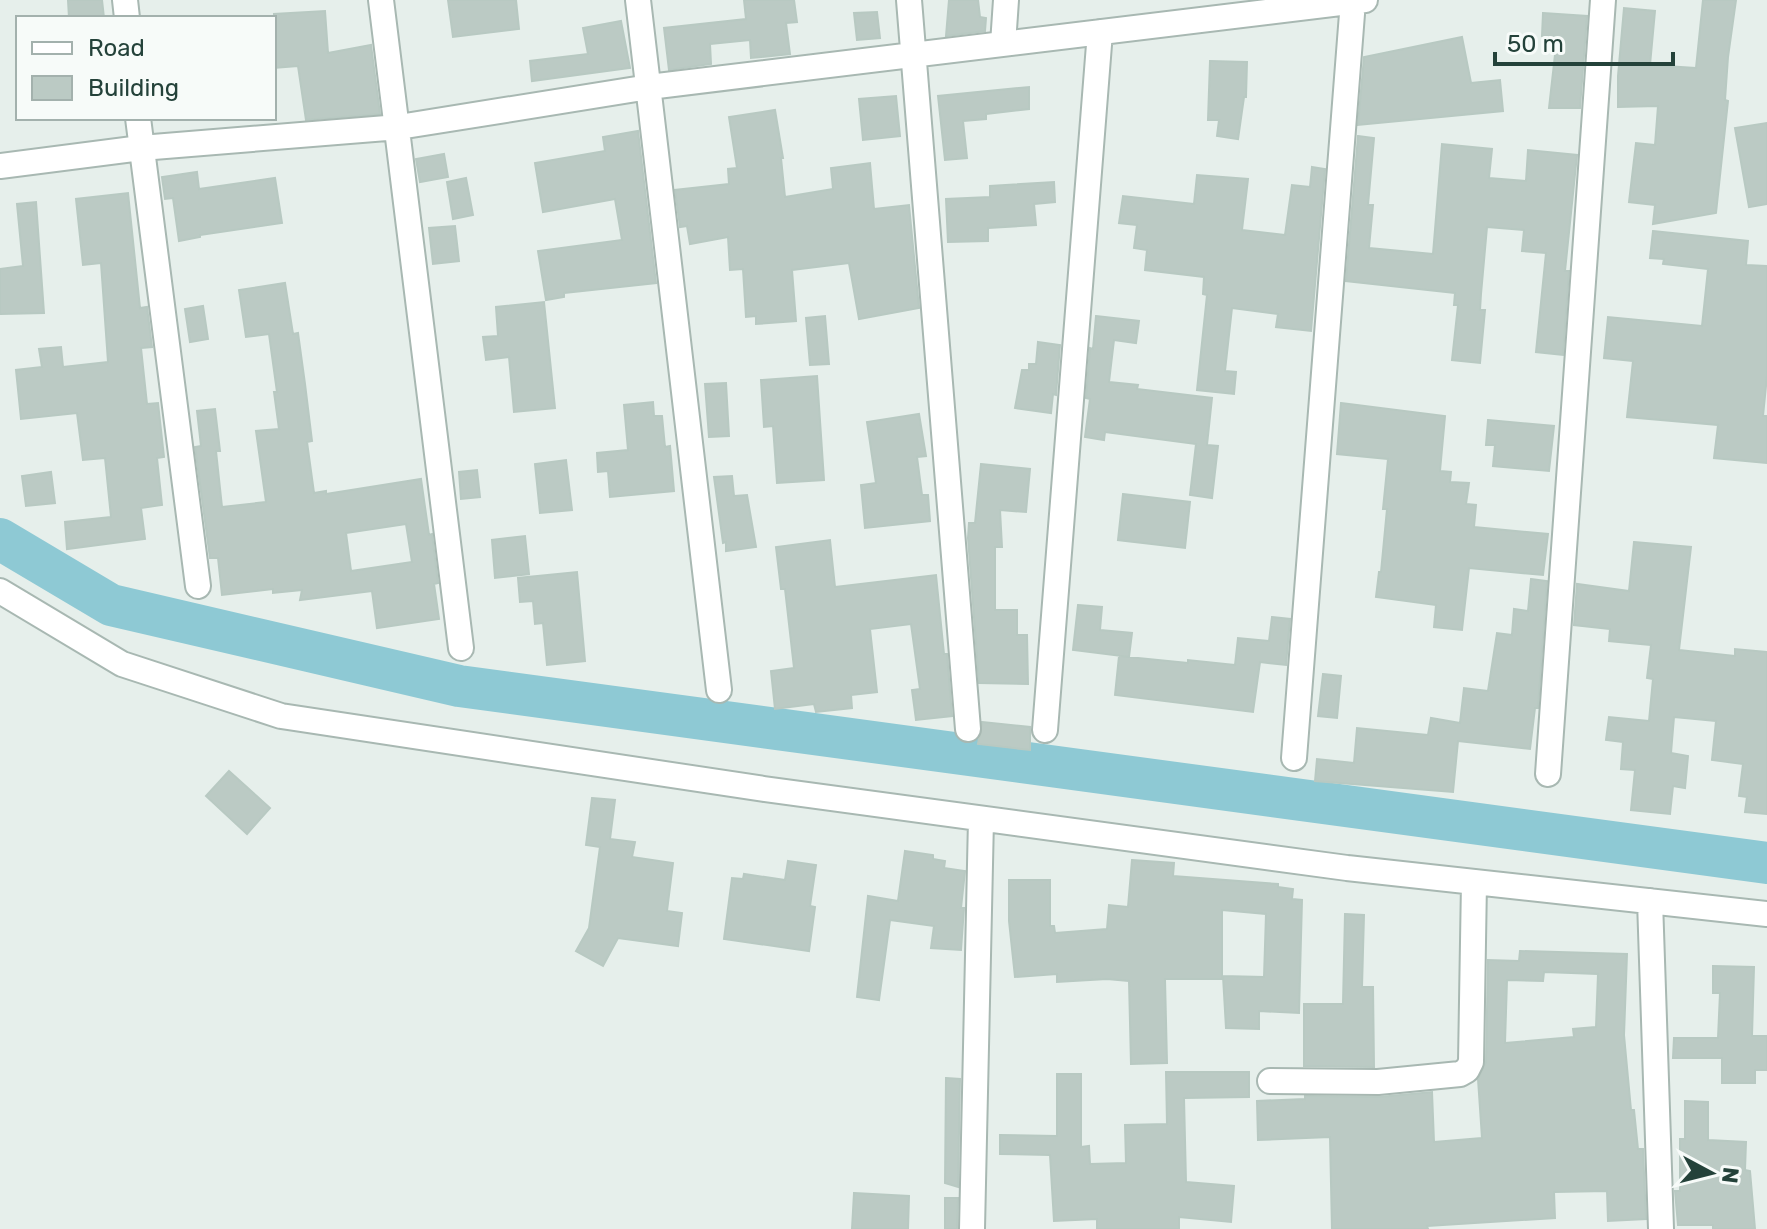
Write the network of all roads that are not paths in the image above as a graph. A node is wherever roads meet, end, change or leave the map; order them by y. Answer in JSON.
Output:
{"nodes":[{"id":1,"x":381,"y":0,"type":"edge"},
{"id":2,"x":638,"y":0,"type":"edge"},
{"id":3,"x":909,"y":0,"type":"edge"},
{"id":4,"x":1006,"y":0,"type":"edge"},
{"id":5,"x":1603,"y":0,"type":"edge"},
{"id":6,"x":1359,"y":1,"type":"edge"},
{"id":7,"x":1254,"y":7,"type":"edge"},
{"id":8,"x":1100,"y":32,"type":"junction"},
{"id":9,"x":1003,"y":44,"type":"junction"},
{"id":10,"x":914,"y":55,"type":"junction"},
{"id":11,"x":649,"y":87,"type":"junction"},
{"id":12,"x":138,"y":120,"type":"edge"},
{"id":13,"x":399,"y":127,"type":"junction"},
{"id":14,"x":141,"y":148,"type":"junction"},
{"id":15,"x":0,"y":166,"type":"edge"},
{"id":16,"x":198,"y":586,"type":"dead end"},
{"id":17,"x":0,"y":591,"type":"edge"},
{"id":18,"x":461,"y":648,"type":"dead end"},
{"id":19,"x":719,"y":690,"type":"dead end"},
{"id":20,"x":968,"y":729,"type":"dead end"},
{"id":21,"x":1045,"y":730,"type":"dead end"},
{"id":22,"x":1294,"y":758,"type":"dead end"},
{"id":23,"x":1548,"y":774,"type":"dead end"},
{"id":24,"x":981,"y":819,"type":"junction"},
{"id":25,"x":1474,"y":882,"type":"junction"},
{"id":26,"x":1650,"y":901,"type":"junction"},
{"id":27,"x":1767,"y":914,"type":"edge"},
{"id":28,"x":1270,"y":1081,"type":"dead end"},
{"id":29,"x":972,"y":1229,"type":"edge"},
{"id":30,"x":1661,"y":1229,"type":"edge"}],
"edges":[{"from":1,"to":13,"type":"street"},
{"from":2,"to":11,"type":"street"},
{"from":3,"to":10,"type":"street"},
{"from":4,"to":9,"type":"street"},
{"from":5,"to":23,"type":"street"},
{"from":6,"to":7,"type":"street"},
{"from":6,"to":22,"type":"street"},
{"from":7,"to":8,"type":"street"},
{"from":8,"to":9,"type":"street"},
{"from":8,"to":21,"type":"street"},
{"from":9,"to":10,"type":"street"},
{"from":10,"to":11,"type":"street"},
{"from":10,"to":20,"type":"street"},
{"from":11,"to":13,"type":"street"},
{"from":11,"to":19,"type":"street"},
{"from":12,"to":14,"type":"street"},
{"from":13,"to":14,"type":"street"},
{"from":13,"to":18,"type":"street"},
{"from":14,"to":15,"type":"street"},
{"from":14,"to":16,"type":"street"},
{"from":17,"to":24,"type":"street"},
{"from":24,"to":25,"type":"street"},
{"from":24,"to":29,"type":"street"},
{"from":25,"to":26,"type":"street"},
{"from":25,"to":28,"type":"street"},
{"from":26,"to":27,"type":"street"},
{"from":26,"to":30,"type":"street"}]}
